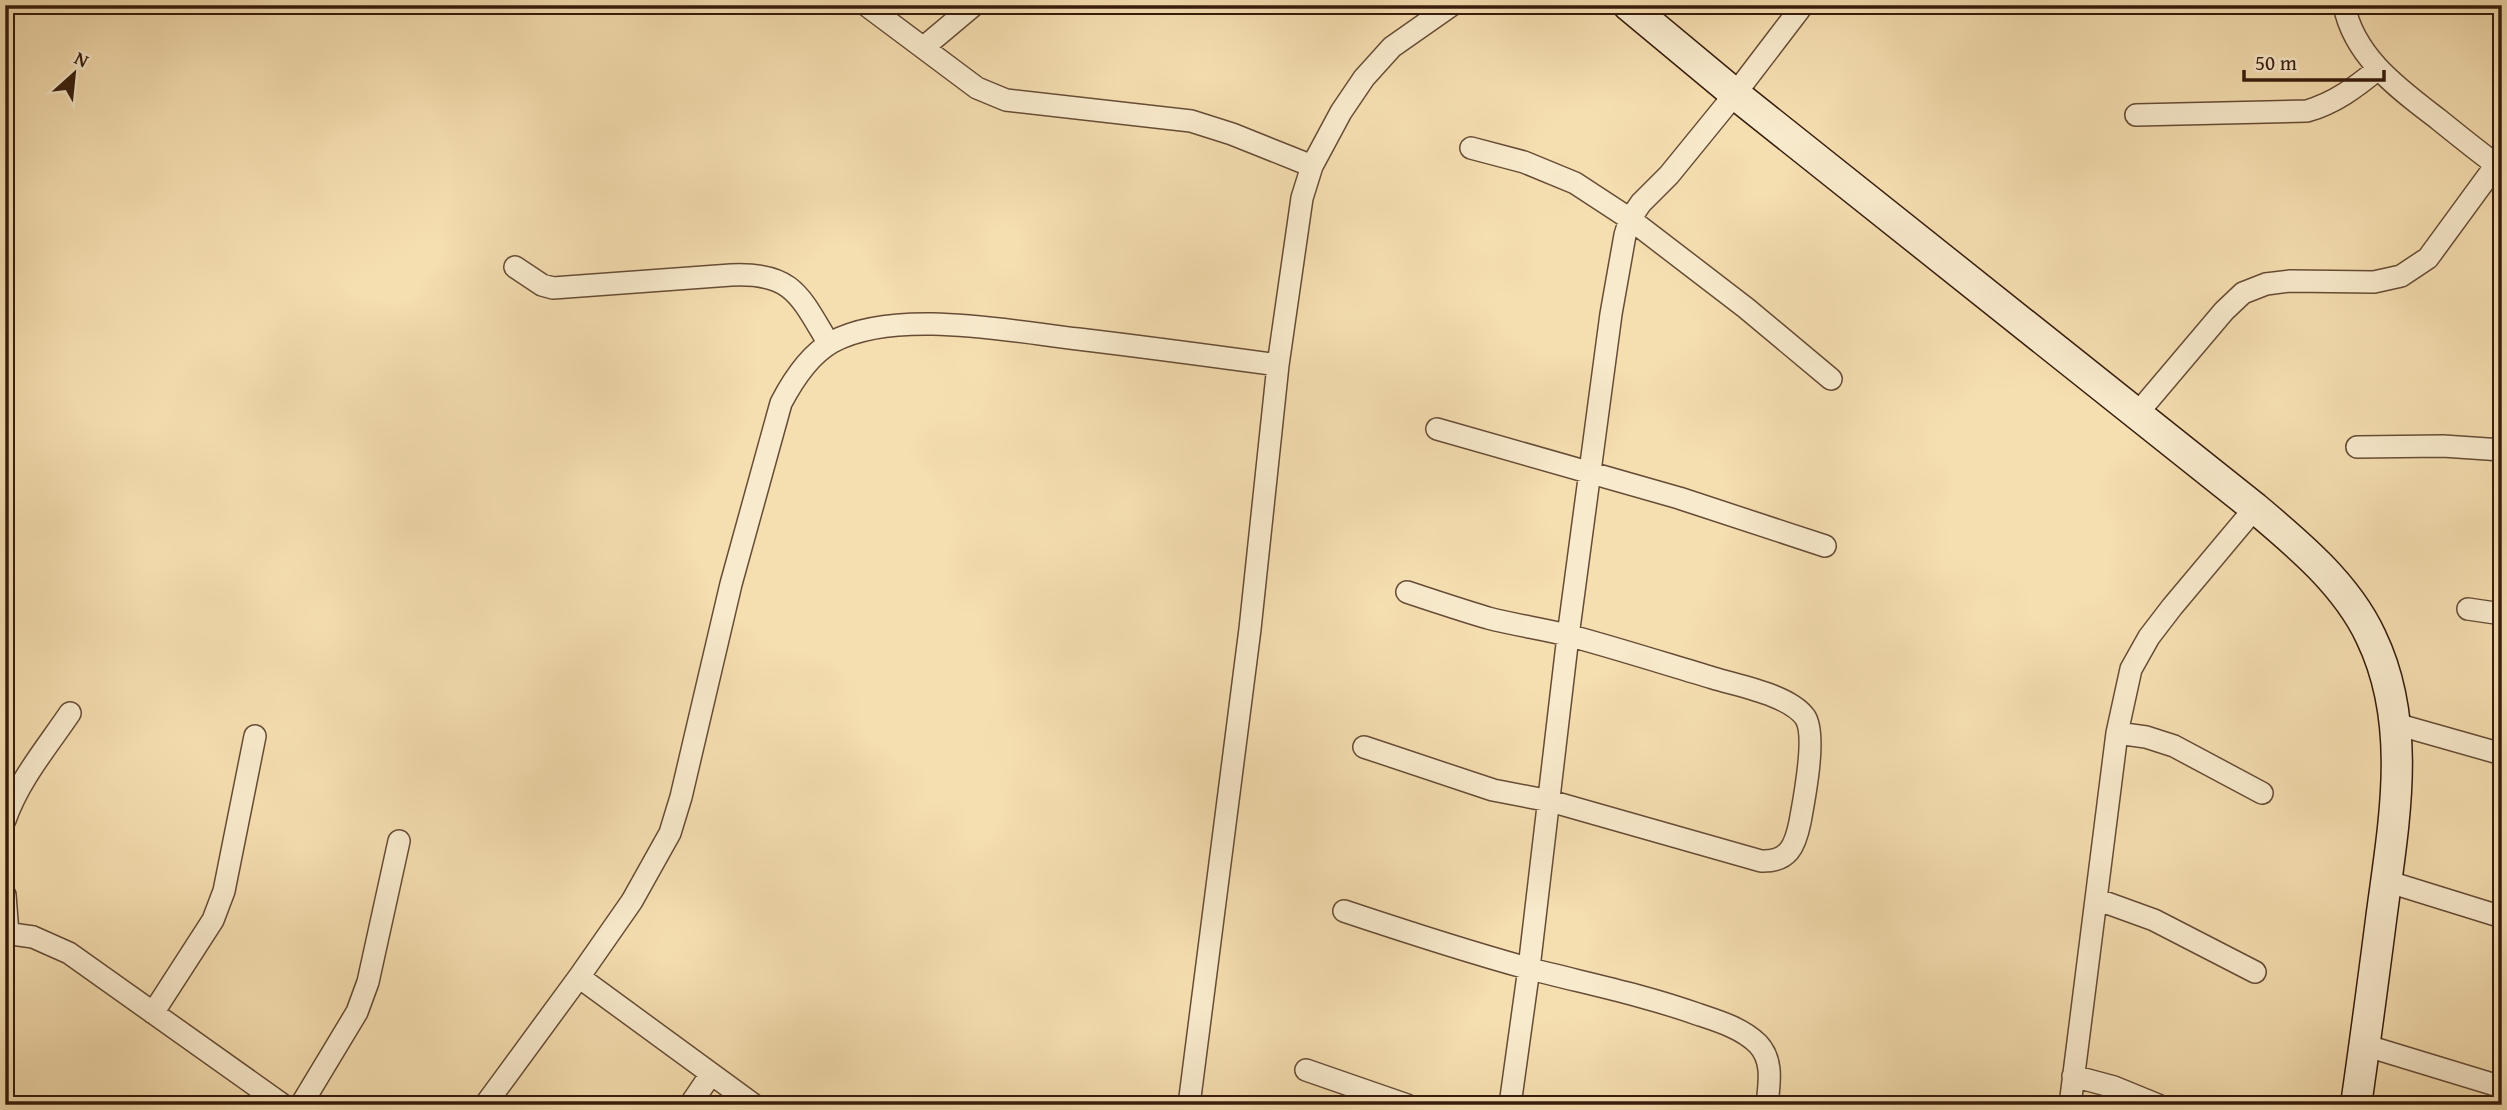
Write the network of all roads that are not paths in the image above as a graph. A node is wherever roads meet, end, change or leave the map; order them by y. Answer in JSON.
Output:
{"nodes":[{"id":1,"x":866,"y":5,"type":"edge"},
{"id":2,"x":974,"y":5,"type":"edge"},
{"id":3,"x":1452,"y":5,"type":"edge"},
{"id":4,"x":1628,"y":5,"type":"edge"},
{"id":5,"x":1803,"y":5,"type":"edge"},
{"id":6,"x":2344,"y":5,"type":"edge"},
{"id":7,"x":924,"y":47,"type":"junction"},
{"id":8,"x":2378,"y":69,"type":"junction"},
{"id":9,"x":1735,"y":94,"type":"junction"},
{"id":10,"x":2136,"y":115,"type":"dead end"},
{"id":11,"x":1471,"y":148,"type":"dead end"},
{"id":12,"x":1312,"y":166,"type":"junction"},
{"id":13,"x":2499,"y":167,"type":"edge"},
{"id":14,"x":1630,"y":219,"type":"junction"},
{"id":15,"x":515,"y":267,"type":"dead end"},
{"id":16,"x":829,"y":344,"type":"junction"},
{"id":17,"x":1279,"y":365,"type":"junction"},
{"id":18,"x":1831,"y":379,"type":"dead end"},
{"id":19,"x":2136,"y":415,"type":"junction"},
{"id":20,"x":1437,"y":429,"type":"dead end"},
{"id":21,"x":2357,"y":447,"type":"dead end"},
{"id":22,"x":2502,"y":450,"type":"edge"},
{"id":23,"x":1590,"y":475,"type":"junction"},
{"id":24,"x":2255,"y":508,"type":"junction"},
{"id":25,"x":1825,"y":547,"type":"dead end"},
{"id":26,"x":1407,"y":592,"type":"dead end"},
{"id":27,"x":2468,"y":609,"type":"dead end"},
{"id":28,"x":2502,"y":614,"type":"edge"},
{"id":29,"x":1568,"y":636,"type":"junction"},
{"id":30,"x":70,"y":713,"type":"dead end"},
{"id":31,"x":2396,"y":724,"type":"junction"},
{"id":32,"x":2117,"y":733,"type":"junction"},
{"id":33,"x":255,"y":736,"type":"dead end"},
{"id":34,"x":1364,"y":747,"type":"dead end"},
{"id":35,"x":2502,"y":754,"type":"edge"},
{"id":36,"x":2262,"y":793,"type":"dead end"},
{"id":37,"x":1550,"y":801,"type":"junction"},
{"id":38,"x":5,"y":820,"type":"edge"},
{"id":39,"x":399,"y":841,"type":"dead end"},
{"id":40,"x":2386,"y":881,"type":"junction"},
{"id":41,"x":5,"y":895,"type":"edge"},
{"id":42,"x":2096,"y":900,"type":"junction"},
{"id":43,"x":1344,"y":911,"type":"dead end"},
{"id":44,"x":2502,"y":917,"type":"edge"},
{"id":45,"x":7,"y":933,"type":"edge"},
{"id":46,"x":1529,"y":968,"type":"junction"},
{"id":47,"x":2255,"y":972,"type":"dead end"},
{"id":48,"x":579,"y":977,"type":"junction"},
{"id":49,"x":153,"y":1013,"type":"junction"},
{"id":50,"x":2364,"y":1045,"type":"junction"},
{"id":51,"x":1306,"y":1070,"type":"dead end"},
{"id":52,"x":711,"y":1074,"type":"junction"},
{"id":53,"x":2073,"y":1076,"type":"junction"},
{"id":54,"x":2502,"y":1087,"type":"edge"},
{"id":55,"x":283,"y":1105,"type":"edge"},
{"id":56,"x":301,"y":1105,"type":"edge"},
{"id":57,"x":485,"y":1105,"type":"edge"},
{"id":58,"x":690,"y":1105,"type":"edge"},
{"id":59,"x":754,"y":1105,"type":"edge"},
{"id":60,"x":1189,"y":1105,"type":"edge"},
{"id":61,"x":1407,"y":1105,"type":"edge"},
{"id":62,"x":1510,"y":1105,"type":"edge"},
{"id":63,"x":1766,"y":1105,"type":"edge"},
{"id":64,"x":2070,"y":1105,"type":"edge"},
{"id":65,"x":2158,"y":1105,"type":"edge"},
{"id":66,"x":2356,"y":1105,"type":"edge"}],
"edges":[{"from":1,"to":7,"type":"street"},
{"from":2,"to":7,"type":"street"},
{"from":3,"to":12,"type":"street"},
{"from":4,"to":9,"type":"street"},
{"from":5,"to":9,"type":"street"},
{"from":6,"to":8,"type":"street"},
{"from":7,"to":12,"type":"street"},
{"from":8,"to":10,"type":"street"},
{"from":8,"to":13,"type":"street"},
{"from":9,"to":14,"type":"street"},
{"from":9,"to":19,"type":"street"},
{"from":11,"to":14,"type":"street"},
{"from":12,"to":17,"type":"street"},
{"from":13,"to":19,"type":"street"},
{"from":14,"to":18,"type":"street"},
{"from":14,"to":23,"type":"street"},
{"from":15,"to":16,"type":"street"},
{"from":16,"to":17,"type":"street"},
{"from":16,"to":48,"type":"street"},
{"from":17,"to":60,"type":"street"},
{"from":19,"to":24,"type":"street"},
{"from":20,"to":23,"type":"street"},
{"from":21,"to":22,"type":"street"},
{"from":23,"to":25,"type":"street"},
{"from":23,"to":29,"type":"street"},
{"from":24,"to":31,"type":"street"},
{"from":24,"to":32,"type":"street"},
{"from":26,"to":29,"type":"street"},
{"from":27,"to":28,"type":"street"},
{"from":29,"to":37,"type":"street"},
{"from":29,"to":37,"type":"street"},
{"from":30,"to":38,"type":"street"},
{"from":31,"to":35,"type":"street"},
{"from":31,"to":40,"type":"street"},
{"from":32,"to":36,"type":"street"},
{"from":32,"to":42,"type":"street"},
{"from":33,"to":49,"type":"street"},
{"from":34,"to":37,"type":"street"},
{"from":37,"to":46,"type":"street"},
{"from":39,"to":56,"type":"street"},
{"from":40,"to":44,"type":"street"},
{"from":40,"to":50,"type":"street"},
{"from":41,"to":45,"type":"street"},
{"from":42,"to":47,"type":"street"},
{"from":42,"to":53,"type":"street"},
{"from":43,"to":46,"type":"street"},
{"from":45,"to":49,"type":"street"},
{"from":46,"to":62,"type":"street"},
{"from":46,"to":63,"type":"street"},
{"from":48,"to":52,"type":"street"},
{"from":48,"to":57,"type":"street"},
{"from":49,"to":55,"type":"street"},
{"from":50,"to":54,"type":"street"},
{"from":50,"to":66,"type":"street"},
{"from":51,"to":61,"type":"street"},
{"from":52,"to":58,"type":"street"},
{"from":52,"to":59,"type":"street"},
{"from":53,"to":64,"type":"street"},
{"from":53,"to":65,"type":"street"}]}
